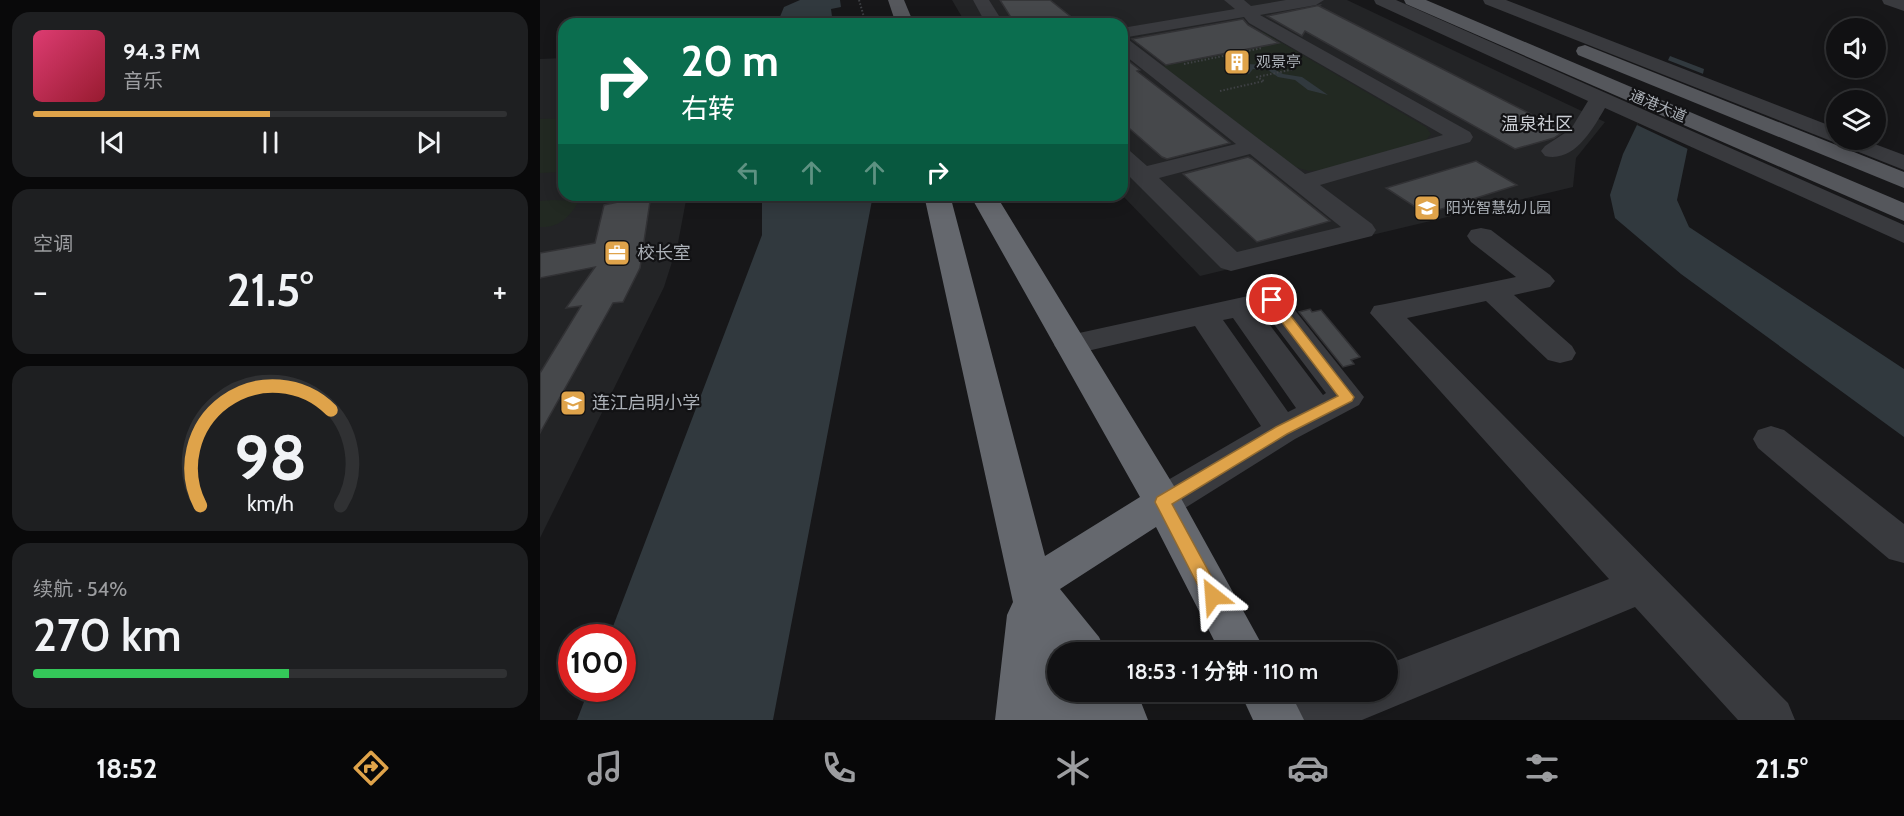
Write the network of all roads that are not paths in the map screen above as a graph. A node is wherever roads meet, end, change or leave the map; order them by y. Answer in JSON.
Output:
{"nodes":[{"id":1,"x":896,"y":0,"type":"edge"},
{"id":2,"x":981,"y":0,"type":"edge"},
{"id":3,"x":1232,"y":0,"type":"edge"},
{"id":4,"x":1316,"y":0,"type":"edge"},
{"id":5,"x":1382,"y":0,"type":"edge"},
{"id":6,"x":1412,"y":0,"type":"edge"},
{"id":7,"x":1491,"y":0,"type":"edge"},
{"id":8,"x":1890,"y":0,"type":"edge"},
{"id":9,"x":1471,"y":4,"type":"dead end"},
{"id":10,"x":1904,"y":6,"type":"edge"},
{"id":11,"x":1248,"y":12,"type":"junction"},
{"id":12,"x":903,"y":18,"type":"edge"},
{"id":13,"x":992,"y":18,"type":"edge"},
{"id":14,"x":1128,"y":36,"type":"edge"},
{"id":15,"x":1586,"y":37,"type":"junction"},
{"id":16,"x":1128,"y":38,"type":"edge"},
{"id":17,"x":1565,"y":42,"type":"junction"},
{"id":18,"x":1530,"y":51,"type":"junction"},
{"id":19,"x":1507,"y":56,"type":"junction"},
{"id":20,"x":1656,"y":72,"type":"junction"},
{"id":21,"x":1705,"y":92,"type":"junction"},
{"id":22,"x":1600,"y":98,"type":"junction"},
{"id":23,"x":1643,"y":109,"type":"junction"},
{"id":24,"x":1699,"y":133,"type":"junction"},
{"id":25,"x":1826,"y":133,"type":"edge"},
{"id":26,"x":1254,"y":146,"type":"junction"},
{"id":27,"x":1871,"y":150,"type":"edge"},
{"id":28,"x":1553,"y":151,"type":"dead end"},
{"id":29,"x":1128,"y":162,"type":"edge"},
{"id":30,"x":1904,"y":163,"type":"edge"},
{"id":31,"x":1142,"y":175,"type":"junction"},
{"id":32,"x":1904,"y":181,"type":"edge"},
{"id":33,"x":1301,"y":183,"type":"junction"},
{"id":34,"x":938,"y":201,"type":"edge"},
{"id":35,"x":986,"y":201,"type":"edge"},
{"id":36,"x":1904,"y":213,"type":"edge"},
{"id":37,"x":1904,"y":235,"type":"edge"},
{"id":38,"x":1481,"y":237,"type":"dead end"},
{"id":39,"x":1492,"y":291,"type":"junction"},
{"id":40,"x":1204,"y":316,"type":"junction"},
{"id":41,"x":1070,"y":345,"type":"junction"},
{"id":42,"x":1560,"y":353,"type":"dead end"},
{"id":43,"x":1282,"y":430,"type":"junction"},
{"id":44,"x":1771,"y":439,"type":"dead end"},
{"id":45,"x":1163,"y":502,"type":"junction"},
{"id":46,"x":1904,"y":547,"type":"edge"},
{"id":47,"x":1641,"y":585,"type":"junction"},
{"id":48,"x":1031,"y":586,"type":"junction"},
{"id":49,"x":1059,"y":642,"type":"edge"},
{"id":50,"x":1075,"y":642,"type":"edge"},
{"id":51,"x":1238,"y":642,"type":"edge"},
{"id":52,"x":1398,"y":682,"type":"edge"},
{"id":53,"x":1087,"y":702,"type":"edge"},
{"id":54,"x":1117,"y":702,"type":"edge"},
{"id":55,"x":1269,"y":702,"type":"edge"},
{"id":56,"x":1350,"y":702,"type":"edge"},
{"id":57,"x":1020,"y":720,"type":"edge"},
{"id":58,"x":1034,"y":720,"type":"edge"},
{"id":59,"x":1063,"y":720,"type":"edge"},
{"id":60,"x":1094,"y":720,"type":"edge"},
{"id":61,"x":1123,"y":720,"type":"edge"},
{"id":62,"x":1279,"y":720,"type":"edge"},
{"id":63,"x":1305,"y":720,"type":"edge"},
{"id":64,"x":1770,"y":720,"type":"edge"}],
"edges":[{"from":1,"to":12,"type":"main road"},
{"from":2,"to":13,"type":"street"},
{"from":3,"to":11,"type":"street"},
{"from":4,"to":11,"type":"street"},
{"from":5,"to":19,"type":"street"},
{"from":6,"to":18,"type":"main road","name":"通港大道"},
{"from":7,"to":15,"type":"street"},
{"from":8,"to":10,"type":"street"},
{"from":9,"to":17,"type":"main road","name":"通港大道"},
{"from":11,"to":14,"type":"street"},
{"from":11,"to":33,"type":"street"},
{"from":15,"to":17,"type":"main road"},
{"from":15,"to":20,"type":"street"},
{"from":16,"to":26,"type":"street"},
{"from":17,"to":20,"type":"main road","name":"通港大道"},
{"from":18,"to":19,"type":"main road"},
{"from":18,"to":23,"type":"main road","name":"通港大道"},
{"from":19,"to":22,"type":"street"},
{"from":20,"to":21,"type":"main road","name":"通港大道"},
{"from":21,"to":25,"type":"street"},
{"from":21,"to":32,"type":"main road","name":"通港大道"},
{"from":22,"to":23,"type":"street"},
{"from":22,"to":28,"type":"street"},
{"from":23,"to":24,"type":"street"},
{"from":24,"to":36,"type":"main road","name":"通港大道"},
{"from":24,"to":37,"type":"street"},
{"from":26,"to":31,"type":"street"},
{"from":26,"to":33,"type":"street"},
{"from":27,"to":30,"type":"street"},
{"from":29,"to":31,"type":"street"},
{"from":31,"to":33,"type":"street"},
{"from":34,"to":48,"type":"highway"},
{"from":35,"to":41,"type":"highway"},
{"from":38,"to":39,"type":"street"},
{"from":39,"to":42,"type":"street"},
{"from":39,"to":47,"type":"street"},
{"from":40,"to":41,"type":"street"},
{"from":40,"to":43,"type":"street"},
{"from":40,"to":43,"type":"street"},
{"from":41,"to":45,"type":"highway"},
{"from":43,"to":45,"type":"street"},
{"from":44,"to":46,"type":"street"},
{"from":45,"to":48,"type":"highway"},
{"from":45,"to":51,"type":"highway"},
{"from":47,"to":52,"type":"street"},
{"from":47,"to":64,"type":"street"},
{"from":48,"to":49,"type":"highway"},
{"from":48,"to":50,"type":"highway"},
{"from":48,"to":57,"type":"highway"},
{"from":48,"to":58,"type":"highway"},
{"from":48,"to":59,"type":"highway"},
{"from":53,"to":60,"type":"highway"},
{"from":54,"to":61,"type":"highway"},
{"from":55,"to":62,"type":"highway"},
{"from":56,"to":63,"type":"street"}]}
